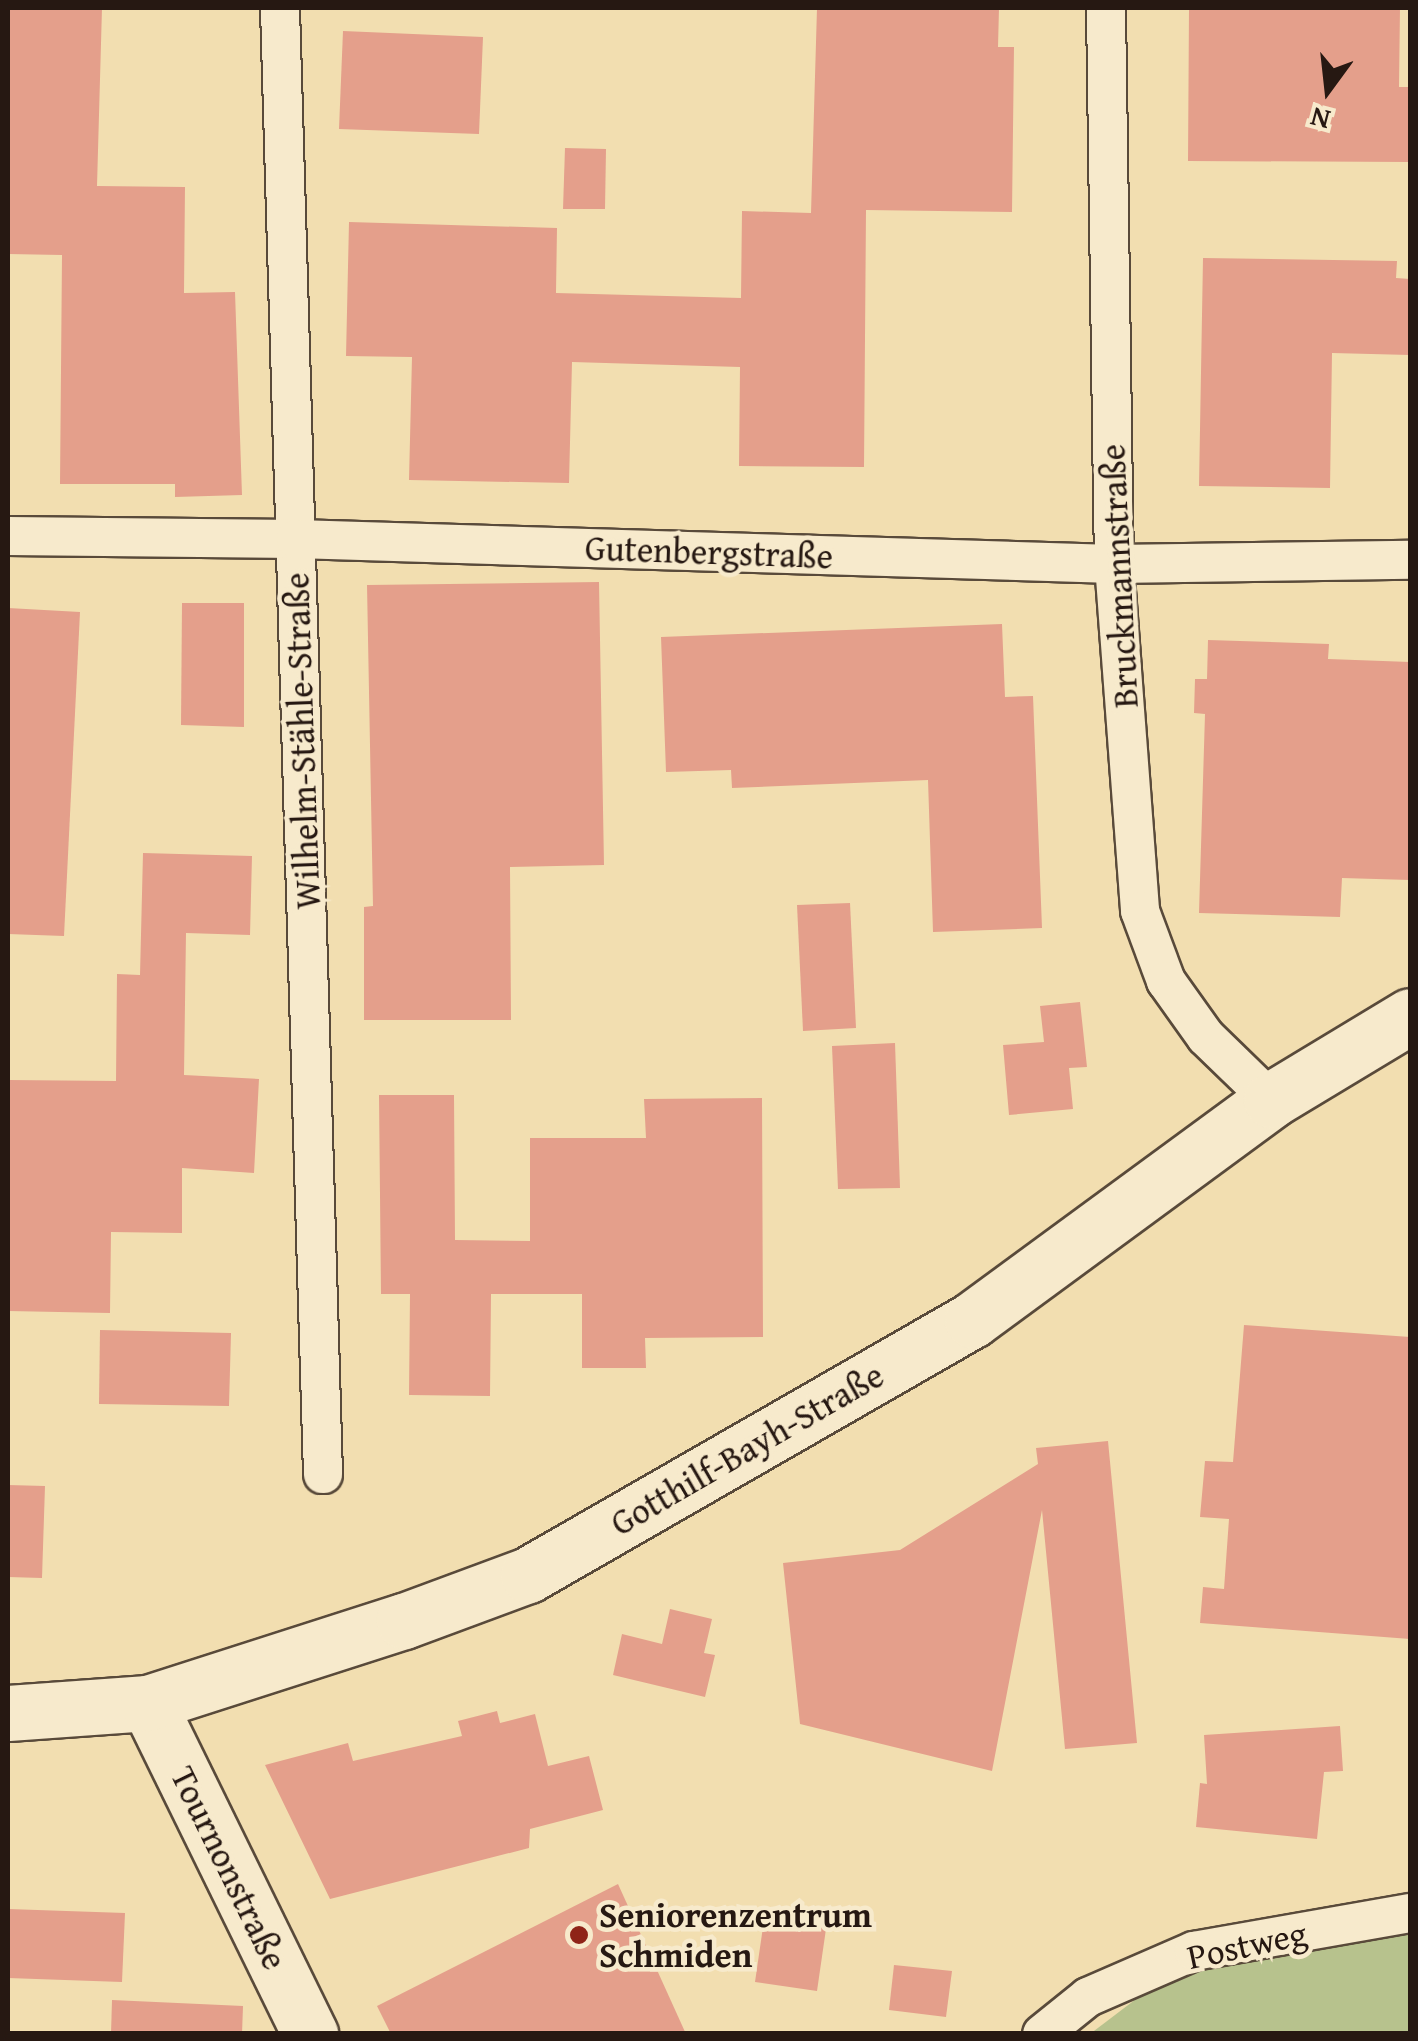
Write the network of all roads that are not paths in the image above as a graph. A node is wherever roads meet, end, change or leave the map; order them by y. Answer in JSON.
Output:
{"nodes":[{"id":1,"x":280,"y":8,"type":"edge"},
{"id":2,"x":1106,"y":8,"type":"edge"},
{"id":3,"x":8,"y":536,"type":"edge"},
{"id":4,"x":296,"y":539,"type":"junction"},
{"id":5,"x":1410,"y":560,"type":"edge"},
{"id":6,"x":1114,"y":564,"type":"junction"},
{"id":7,"x":1410,"y":1016,"type":"edge"},
{"id":8,"x":1271,"y":1100,"type":"junction"},
{"id":9,"x":323,"y":1474,"type":"dead end"},
{"id":10,"x":148,"y":1702,"type":"junction"},
{"id":11,"x":8,"y":1713,"type":"edge"},
{"id":12,"x":1410,"y":1913,"type":"edge"},
{"id":13,"x":310,"y":2034,"type":"edge"},
{"id":14,"x":1042,"y":2034,"type":"edge"}],
"edges":[{"from":1,"to":4,"type":"street","name":"Wilhelm-Stähle-Straße"},
{"from":2,"to":6,"type":"street","name":"Bruckmannstraße"},
{"from":3,"to":4,"type":"street","name":"Gutenbergstraße"},
{"from":4,"to":6,"type":"street","name":"Gutenbergstraße"},
{"from":4,"to":9,"type":"street","name":"Wilhelm-Stähle-Straße"},
{"from":5,"to":6,"type":"street","name":"Gutenbergstraße"},
{"from":6,"to":8,"type":"street","name":"Bruckmannstraße"},
{"from":7,"to":8,"type":"street","name":"Gotthilf-Bayh-Straße"},
{"from":8,"to":10,"type":"street","name":"Gotthilf-Bayh-Straße"},
{"from":10,"to":11,"type":"street","name":"Gotthilf-Bayh-Straße"},
{"from":10,"to":13,"type":"street","name":"Tournonstraße"},
{"from":12,"to":14,"type":"street","name":"Postweg"}]}
